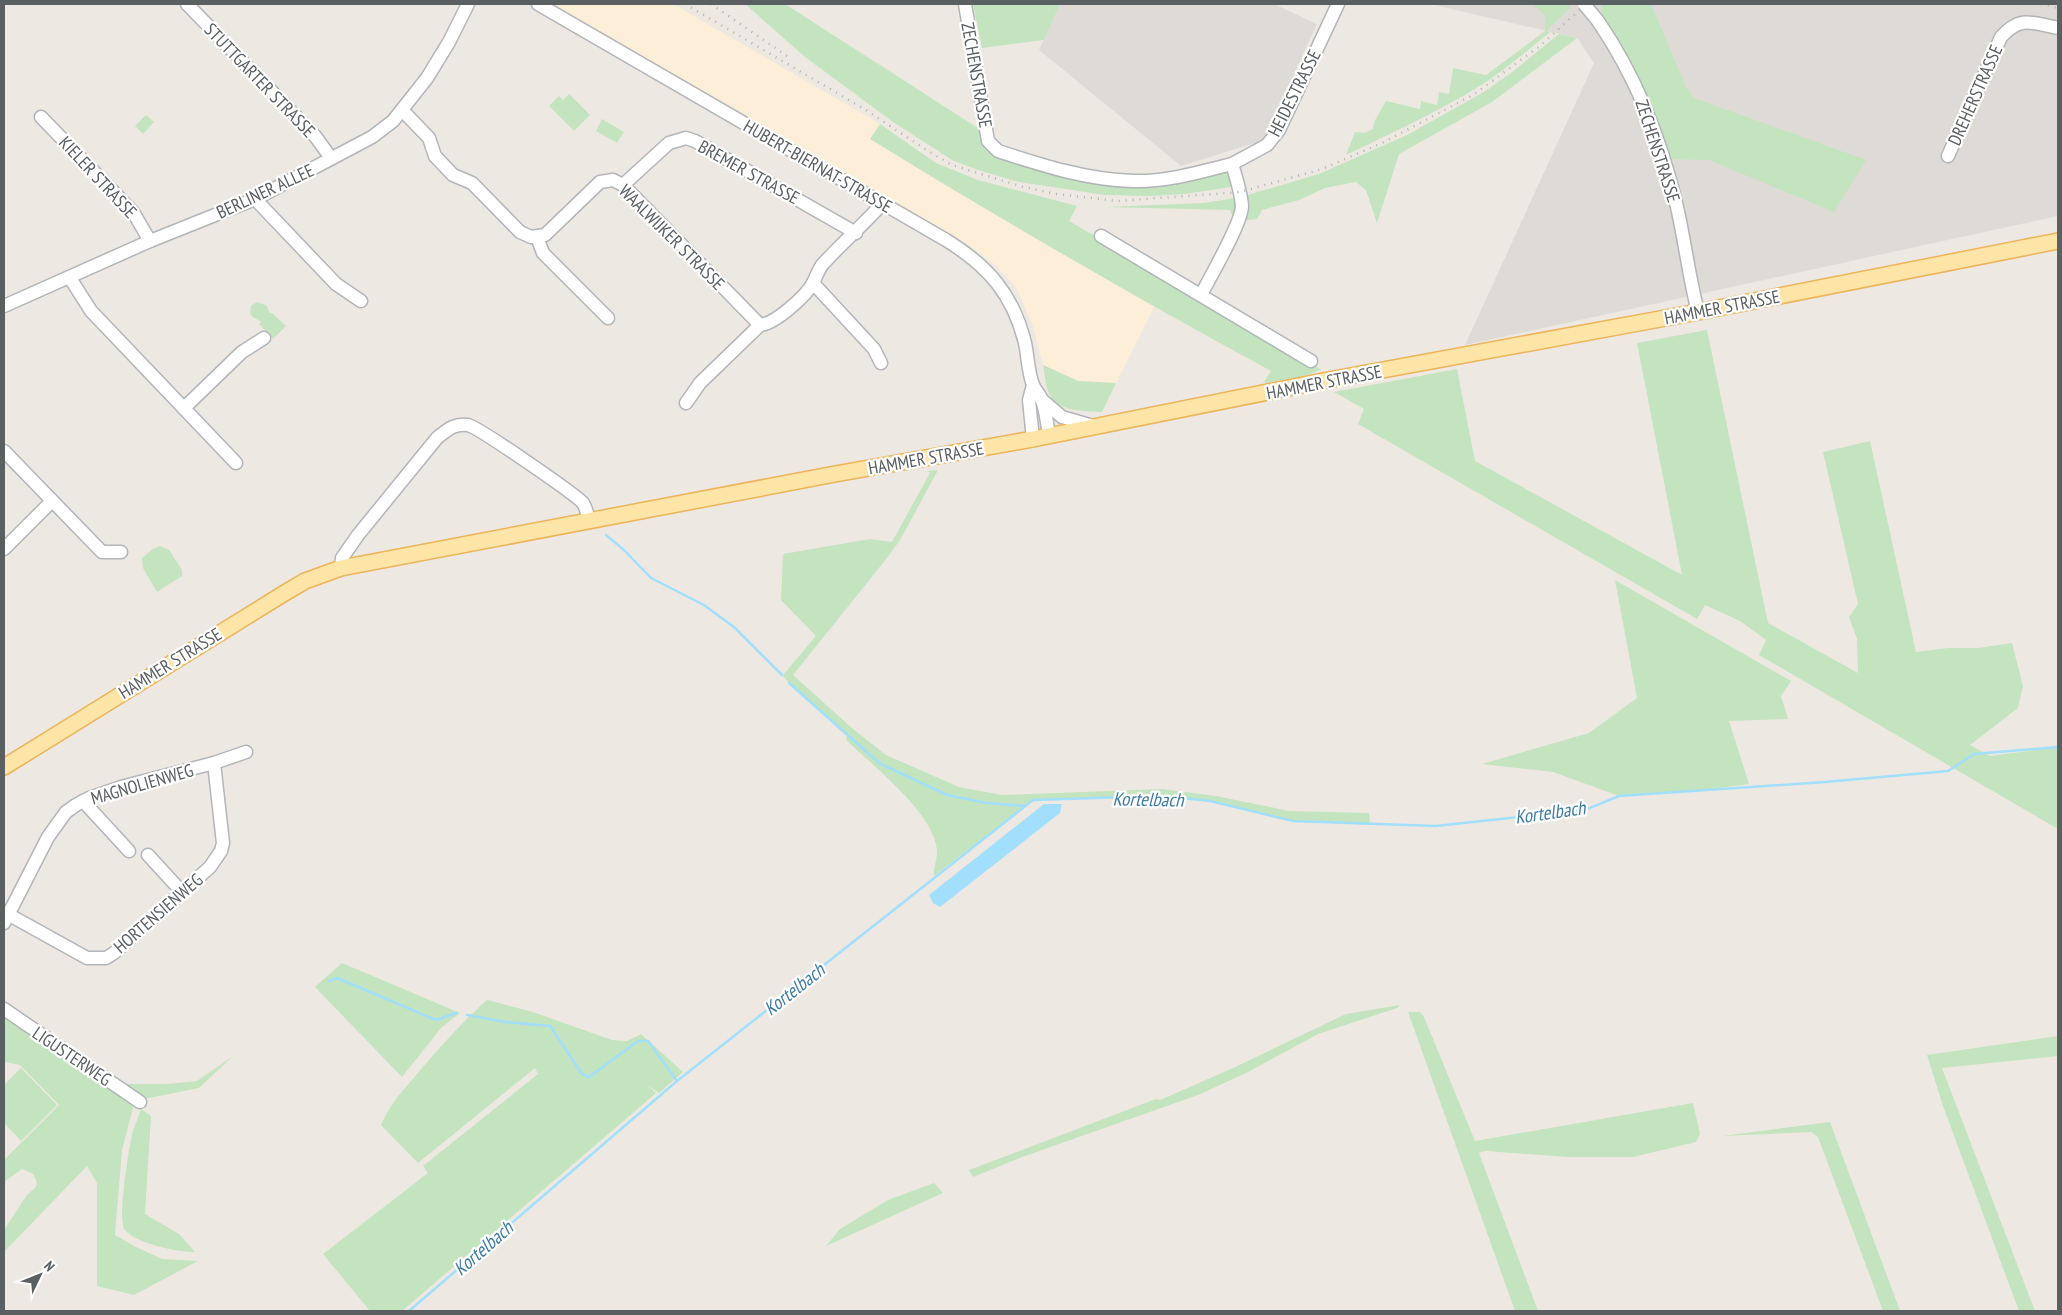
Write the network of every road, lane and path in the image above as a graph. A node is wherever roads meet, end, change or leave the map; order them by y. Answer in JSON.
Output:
{"nodes":[{"id":1,"x":187,"y":4,"type":"edge"},
{"id":2,"x":468,"y":4,"type":"edge"},
{"id":3,"x":538,"y":4,"type":"edge"},
{"id":4,"x":965,"y":4,"type":"edge"},
{"id":5,"x":1338,"y":4,"type":"edge"},
{"id":6,"x":1584,"y":4,"type":"edge"},
{"id":7,"x":2058,"y":28,"type":"edge"},
{"id":8,"x":402,"y":110,"type":"junction"},
{"id":9,"x":41,"y":116,"type":"dead end"},
{"id":10,"x":1948,"y":156,"type":"dead end"},
{"id":11,"x":331,"y":158,"type":"junction"},
{"id":12,"x":1232,"y":164,"type":"junction"},
{"id":13,"x":623,"y":185,"type":"junction"},
{"id":14,"x":255,"y":199,"type":"junction"},
{"id":15,"x":882,"y":204,"type":"junction"},
{"id":16,"x":856,"y":232,"type":"junction"},
{"id":17,"x":1100,"y":236,"type":"dead end"},
{"id":18,"x":537,"y":237,"type":"junction"},
{"id":19,"x":2058,"y":240,"type":"edge"},
{"id":20,"x":150,"y":241,"type":"junction"},
{"id":21,"x":70,"y":278,"type":"junction"},
{"id":22,"x":813,"y":283,"type":"junction"},
{"id":23,"x":1201,"y":295,"type":"junction"},
{"id":24,"x":361,"y":301,"type":"dead end"},
{"id":25,"x":4,"y":306,"type":"edge"},
{"id":26,"x":1698,"y":312,"type":"junction"},
{"id":27,"x":608,"y":318,"type":"dead end"},
{"id":28,"x":760,"y":325,"type":"junction"},
{"id":29,"x":264,"y":338,"type":"dead end"},
{"id":30,"x":1311,"y":361,"type":"dead end"},
{"id":31,"x":880,"y":363,"type":"dead end"},
{"id":32,"x":1033,"y":385,"type":"junction"},
{"id":33,"x":1041,"y":399,"type":"junction"},
{"id":34,"x":686,"y":403,"type":"dead end"},
{"id":35,"x":184,"y":408,"type":"junction"},
{"id":36,"x":1094,"y":426,"type":"junction"},
{"id":37,"x":1049,"y":436,"type":"junction"},
{"id":38,"x":1033,"y":439,"type":"junction"},
{"id":39,"x":4,"y":451,"type":"edge"},
{"id":40,"x":236,"y":463,"type":"dead end"},
{"id":41,"x":52,"y":501,"type":"junction"},
{"id":42,"x":589,"y":522,"type":"junction"},
{"id":43,"x":4,"y":549,"type":"edge"},
{"id":44,"x":121,"y":552,"type":"dead end"},
{"id":45,"x":341,"y":568,"type":"junction"},
{"id":46,"x":246,"y":752,"type":"dead end"},
{"id":47,"x":214,"y":764,"type":"junction"},
{"id":48,"x":4,"y":767,"type":"edge"},
{"id":49,"x":84,"y":800,"type":"junction"},
{"id":50,"x":129,"y":851,"type":"dead end"},
{"id":51,"x":148,"y":855,"type":"dead end"},
{"id":52,"x":182,"y":892,"type":"junction"},
{"id":53,"x":5,"y":917,"type":"edge"},
{"id":54,"x":4,"y":1010,"type":"edge"},
{"id":55,"x":140,"y":1102,"type":"dead end"}],
"edges":[{"from":1,"to":11,"type":"street","name":"STUTTGARTER STRASSE"},
{"from":2,"to":8,"type":"street","name":"BERLINER ALLEE"},
{"from":3,"to":15,"type":"street","name":"HUBERT-BIERNAT-STRASSE"},
{"from":4,"to":12,"type":"street","name":"ZECHENSTRASSE"},
{"from":5,"to":12,"type":"street","name":"HEIDESTRASSE"},
{"from":6,"to":26,"type":"street","name":"ZECHENSTRASSE","bridge":true},
{"from":7,"to":10,"type":"street","name":"DREHERSTRASSE"},
{"from":8,"to":11,"type":"street","name":"BERLINER ALLEE"},
{"from":8,"to":18,"type":"street"},
{"from":9,"to":20,"type":"street","name":"KIELER STRASSE"},
{"from":11,"to":14,"type":"street","name":"BERLINER ALLEE"},
{"from":12,"to":23,"type":"street"},
{"from":13,"to":16,"type":"street","name":"BREMER STRASSE"},
{"from":13,"to":18,"type":"street","name":"WAALWIJKER STRASSE"},
{"from":13,"to":28,"type":"street","name":"WAALWIJKER STRASSE"},
{"from":14,"to":20,"type":"street","name":"BERLINER ALLEE"},
{"from":14,"to":24,"type":"street"},
{"from":15,"to":16,"type":"street"},
{"from":15,"to":32,"type":"street","name":"HUBERT-BIERNAT-STRASSE"},
{"from":16,"to":22,"type":"street"},
{"from":17,"to":23,"type":"street"},
{"from":18,"to":27,"type":"street"},
{"from":19,"to":26,"type":"main road","name":"HAMMER STRASSE"},
{"from":20,"to":21,"type":"street","name":"BERLINER ALLEE"},
{"from":21,"to":25,"type":"street","name":"BERLINER ALLEE"},
{"from":21,"to":35,"type":"street"},
{"from":22,"to":28,"type":"street"},
{"from":22,"to":31,"type":"street"},
{"from":23,"to":30,"type":"street"},
{"from":26,"to":36,"type":"main road","name":"HAMMER STRASSE"},
{"from":28,"to":34,"type":"street"},
{"from":29,"to":35,"type":"street"},
{"from":32,"to":33,"type":"street","name":"HUBERT-BIERNAT-STRASSE"},
{"from":32,"to":38,"type":"street","name":"HUBERT-BIERNAT-STRASSE"},
{"from":33,"to":36,"type":"street"},
{"from":33,"to":37,"type":"street","name":"HUBERT-BIERNAT-STRASSE"},
{"from":35,"to":40,"type":"street"},
{"from":36,"to":37,"type":"main road","name":"HAMMER STRASSE"},
{"from":37,"to":38,"type":"main road","name":"HAMMER STRASSE"},
{"from":38,"to":42,"type":"main road","name":"HAMMER STRASSE"},
{"from":39,"to":41,"type":"street"},
{"from":41,"to":43,"type":"street"},
{"from":41,"to":44,"type":"street"},
{"from":42,"to":45,"type":"main road","name":"HAMMER STRASSE"},
{"from":42,"to":45,"type":"street"},
{"from":45,"to":48,"type":"main road","name":"HAMMER STRASSE"},
{"from":46,"to":47,"type":"street","name":"MAGNOLIENWEG"},
{"from":47,"to":49,"type":"street","name":"MAGNOLIENWEG"},
{"from":47,"to":52,"type":"street","name":"HORTENSIENWEG"},
{"from":49,"to":50,"type":"street"},
{"from":49,"to":53,"type":"street","name":"MAGNOLIENWEG"},
{"from":51,"to":52,"type":"street"},
{"from":52,"to":53,"type":"street","name":"HORTENSIENWEG"},
{"from":54,"to":55,"type":"street","name":"LIGUSTERWEG"}]}
